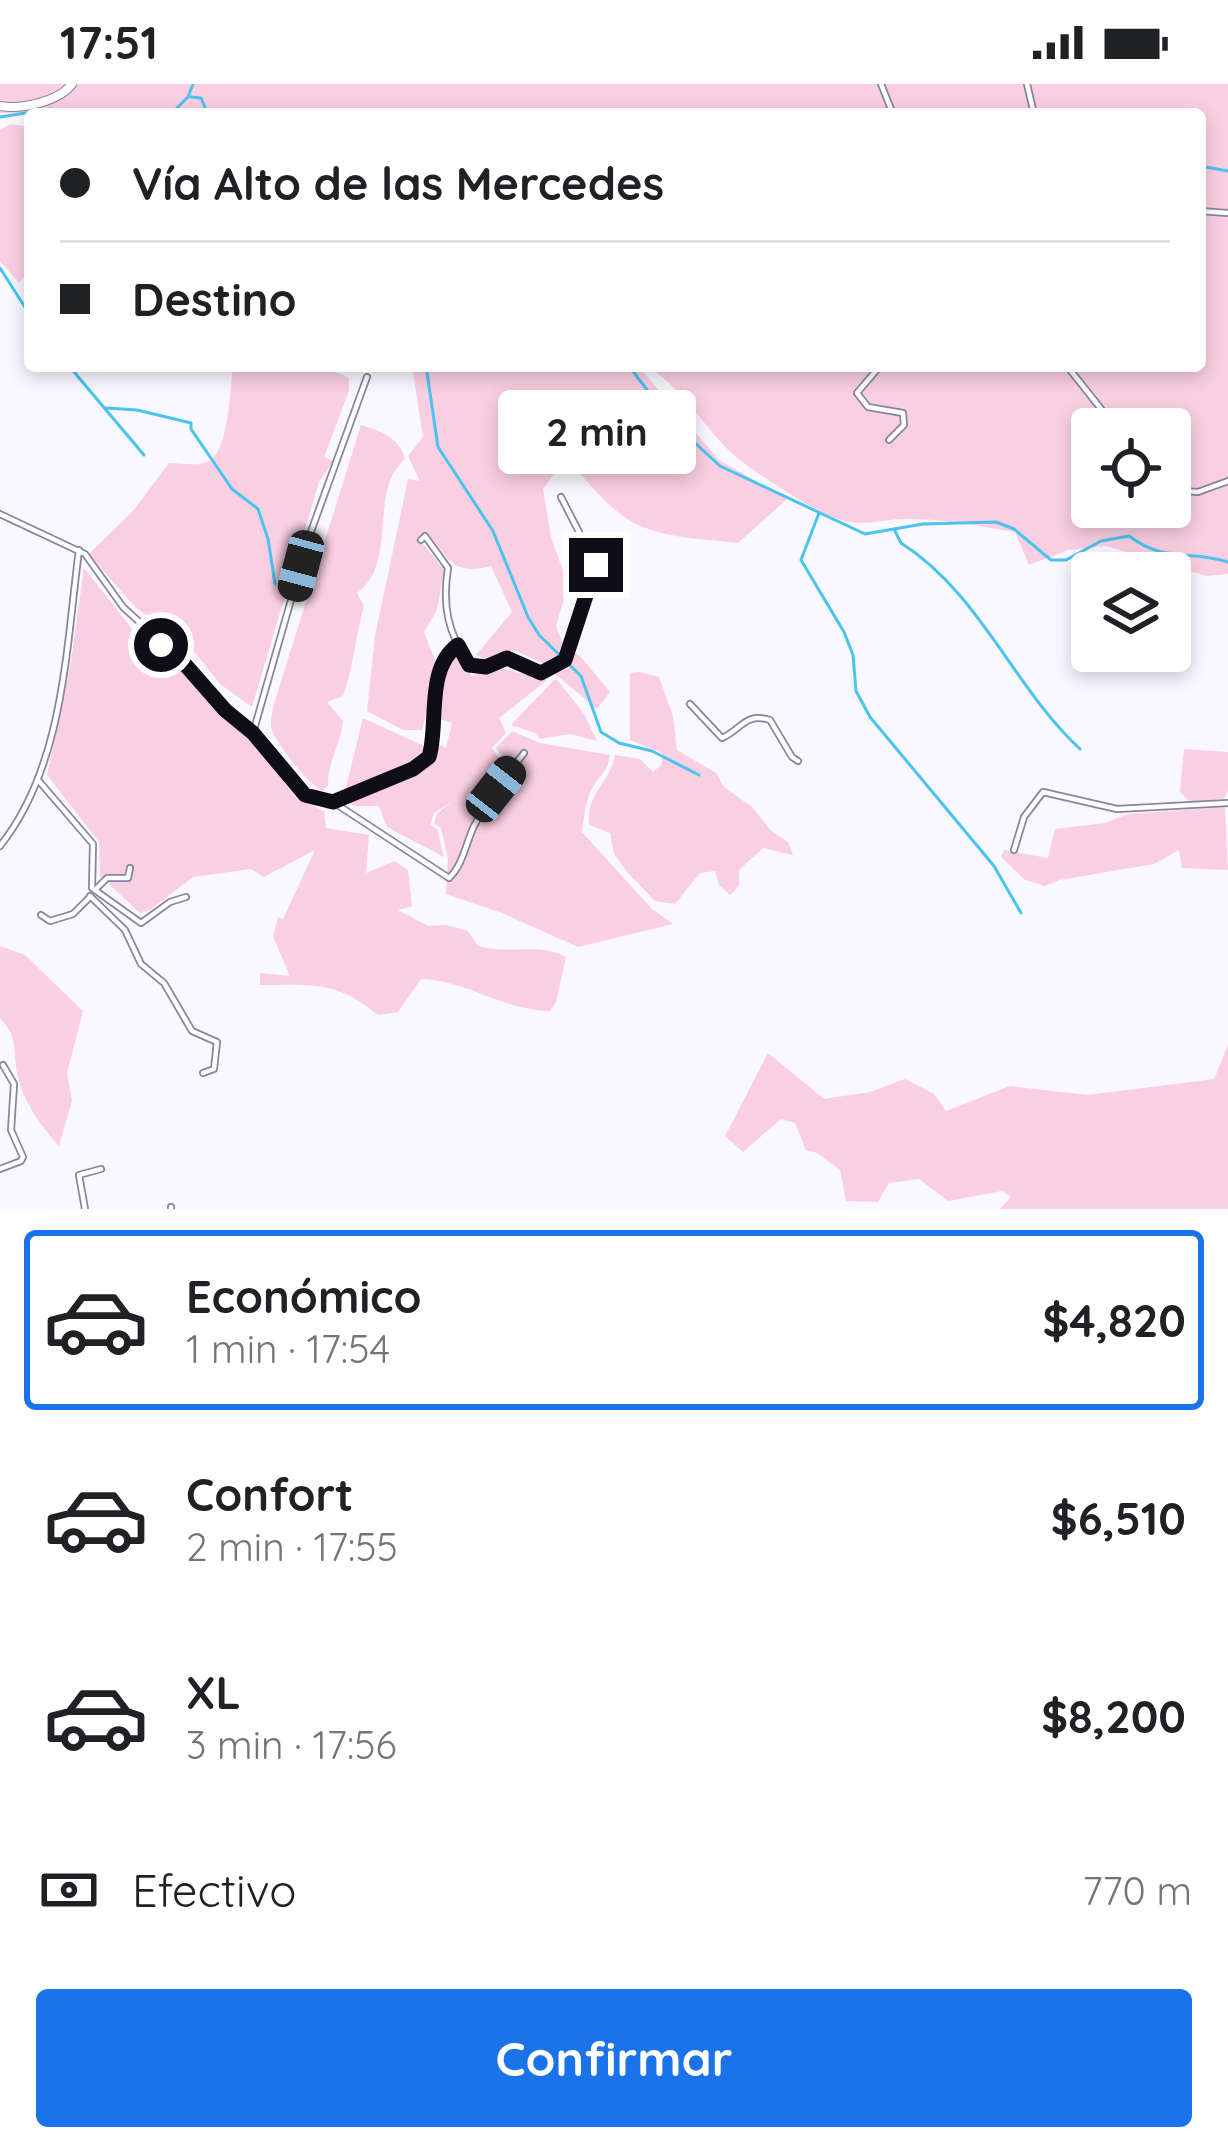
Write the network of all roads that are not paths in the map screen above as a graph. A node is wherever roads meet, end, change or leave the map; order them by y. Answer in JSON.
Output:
{"nodes":[{"id":1,"x":72,"y":84,"type":"edge"},
{"id":2,"x":0,"y":106,"type":"edge"},
{"id":3,"x":875,"y":372,"type":"edge"},
{"id":4,"x":1071,"y":372,"type":"edge"},
{"id":5,"x":367,"y":377,"type":"dead end"},
{"id":6,"x":1100,"y":408,"type":"edge"},
{"id":7,"x":889,"y":440,"type":"dead end"},
{"id":8,"x":1228,"y":482,"type":"edge"},
{"id":9,"x":1191,"y":492,"type":"edge"},
{"id":10,"x":561,"y":497,"type":"dead end"},
{"id":11,"x":0,"y":514,"type":"edge"},
{"id":12,"x":421,"y":540,"type":"dead end"},
{"id":13,"x":79,"y":550,"type":"junction"},
{"id":14,"x":458,"y":645,"type":"junction"},
{"id":15,"x":689,"y":704,"type":"dead end"},
{"id":16,"x":253,"y":733,"type":"junction"},
{"id":17,"x":524,"y":753,"type":"dead end"},
{"id":18,"x":798,"y":761,"type":"dead end"},
{"id":19,"x":38,"y":780,"type":"junction"},
{"id":20,"x":333,"y":802,"type":"junction"},
{"id":21,"x":1228,"y":803,"type":"edge"},
{"id":22,"x":0,"y":846,"type":"edge"},
{"id":23,"x":1014,"y":850,"type":"dead end"},
{"id":24,"x":130,"y":868,"type":"dead end"},
{"id":25,"x":92,"y":894,"type":"junction"},
{"id":26,"x":186,"y":897,"type":"dead end"},
{"id":27,"x":41,"y":915,"type":"dead end"},
{"id":28,"x":3,"y":1065,"type":"dead end"},
{"id":29,"x":203,"y":1073,"type":"dead end"},
{"id":30,"x":0,"y":1169,"type":"edge"},
{"id":31,"x":101,"y":1169,"type":"dead end"},
{"id":32,"x":85,"y":1209,"type":"edge"}],
"edges":[{"from":1,"to":2,"type":"street"},
{"from":3,"to":7,"type":"street"},
{"from":4,"to":6,"type":"street"},
{"from":5,"to":16,"type":"street"},
{"from":8,"to":9,"type":"street"},
{"from":10,"to":14,"type":"street"},
{"from":11,"to":13,"type":"street"},
{"from":12,"to":14,"type":"street"},
{"from":13,"to":16,"type":"street"},
{"from":13,"to":19,"type":"street"},
{"from":14,"to":20,"type":"street"},
{"from":15,"to":18,"type":"street"},
{"from":16,"to":20,"type":"street"},
{"from":17,"to":20,"type":"street"},
{"from":19,"to":22,"type":"street"},
{"from":19,"to":25,"type":"street"},
{"from":21,"to":23,"type":"street"},
{"from":24,"to":25,"type":"street"},
{"from":25,"to":26,"type":"street"},
{"from":25,"to":27,"type":"street"},
{"from":25,"to":29,"type":"street"},
{"from":28,"to":30,"type":"street"},
{"from":31,"to":32,"type":"street"}]}
